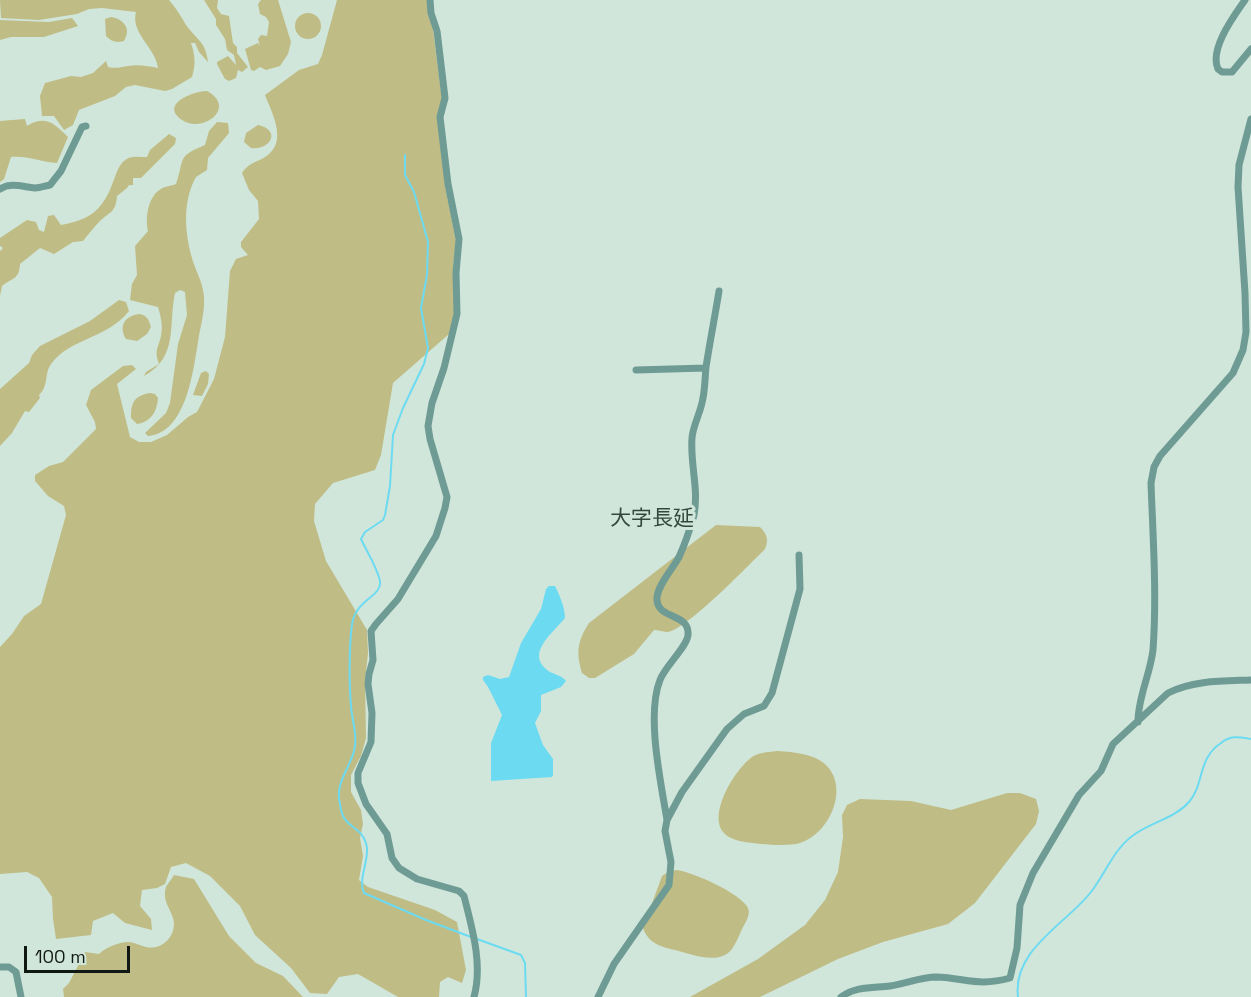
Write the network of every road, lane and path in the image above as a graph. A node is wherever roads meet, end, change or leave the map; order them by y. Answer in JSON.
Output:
{"nodes":[{"id":1,"x":430,"y":0,"type":"edge"},
{"id":2,"x":1245,"y":0,"type":"edge"},
{"id":3,"x":1251,"y":49,"type":"edge"},
{"id":4,"x":1251,"y":118,"type":"edge"},
{"id":5,"x":86,"y":126,"type":"dead end"},
{"id":6,"x":0,"y":189,"type":"edge"},
{"id":7,"x":719,"y":291,"type":"dead end"},
{"id":8,"x":706,"y":368,"type":"junction"},
{"id":9,"x":636,"y":370,"type":"dead end"},
{"id":10,"x":799,"y":555,"type":"dead end"},
{"id":11,"x":1251,"y":680,"type":"edge"},
{"id":12,"x":1138,"y":722,"type":"junction"},
{"id":13,"x":667,"y":820,"type":"junction"},
{"id":14,"x":0,"y":967,"type":"edge"},
{"id":15,"x":21,"y":997,"type":"edge"},
{"id":16,"x":474,"y":997,"type":"edge"},
{"id":17,"x":598,"y":997,"type":"edge"},
{"id":18,"x":841,"y":997,"type":"edge"}],
"edges":[{"from":1,"to":16,"type":"street"},
{"from":2,"to":3,"type":"street"},
{"from":4,"to":12,"type":"street"},
{"from":5,"to":6,"type":"street"},
{"from":7,"to":8,"type":"street"},
{"from":8,"to":9,"type":"street"},
{"from":8,"to":13,"type":"street"},
{"from":10,"to":13,"type":"street"},
{"from":11,"to":12,"type":"street"},
{"from":12,"to":18,"type":"street"},
{"from":13,"to":17,"type":"street"},
{"from":14,"to":15,"type":"street"}]}
